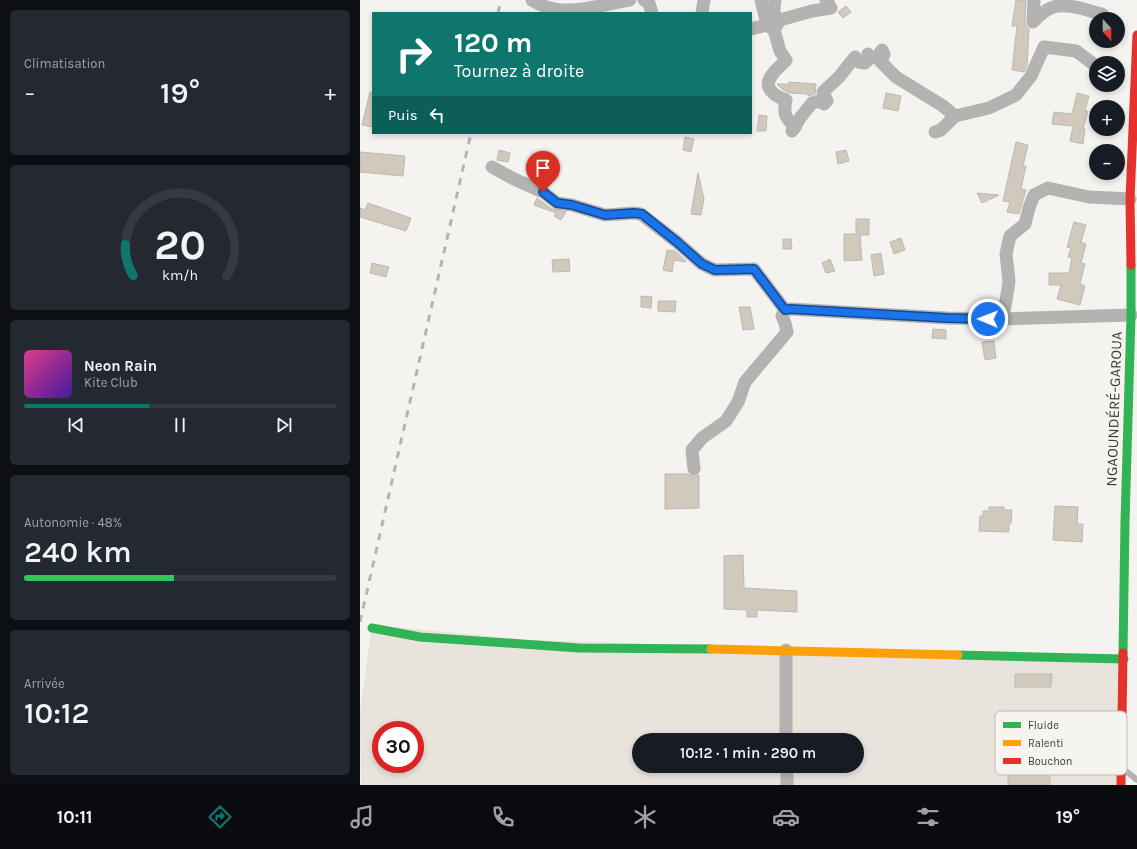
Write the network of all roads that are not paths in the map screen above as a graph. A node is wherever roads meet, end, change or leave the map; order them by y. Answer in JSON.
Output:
{"nodes":[{"id":1,"x":532,"y":0,"type":"edge"},
{"id":2,"x":630,"y":0,"type":"edge"},
{"id":3,"x":644,"y":0,"type":"edge"},
{"id":4,"x":704,"y":0,"type":"edge"},
{"id":5,"x":761,"y":0,"type":"edge"},
{"id":6,"x":775,"y":0,"type":"edge"},
{"id":7,"x":826,"y":0,"type":"edge"},
{"id":8,"x":1034,"y":0,"type":"edge"},
{"id":9,"x":652,"y":12,"type":"edge"},
{"id":10,"x":702,"y":12,"type":"edge"},
{"id":11,"x":1094,"y":12,"type":"edge"},
{"id":12,"x":774,"y":25,"type":"junction"},
{"id":13,"x":752,"y":29,"type":"edge"},
{"id":14,"x":1137,"y":35,"type":"edge"},
{"id":15,"x":1089,"y":61,"type":"edge"},
{"id":16,"x":955,"y":116,"type":"junction"},
{"id":17,"x":935,"y":132,"type":"dead end"},
{"id":18,"x":492,"y":167,"type":"dead end"},
{"id":19,"x":1130,"y":199,"type":"junction"},
{"id":20,"x":785,"y":310,"type":"junction"},
{"id":21,"x":1131,"y":315,"type":"junction"},
{"id":22,"x":1002,"y":319,"type":"junction"},
{"id":23,"x":694,"y":469,"type":"dead end"},
{"id":24,"x":372,"y":628,"type":"dead end"},
{"id":25,"x":786,"y":650,"type":"junction"},
{"id":26,"x":1124,"y":659,"type":"junction"},
{"id":27,"x":1123,"y":711,"type":"edge"},
{"id":28,"x":786,"y":733,"type":"edge"},
{"id":29,"x":1127,"y":772,"type":"edge"},
{"id":30,"x":787,"y":773,"type":"edge"},
{"id":31,"x":1137,"y":780,"type":"edge"},
{"id":32,"x":787,"y":785,"type":"edge"}],
"edges":[{"from":1,"to":2,"type":"street"},
{"from":3,"to":9,"type":"street"},
{"from":4,"to":10,"type":"street"},
{"from":5,"to":12,"type":"street"},
{"from":6,"to":12,"type":"street"},
{"from":7,"to":12,"type":"street"},
{"from":8,"to":11,"type":"street"},
{"from":12,"to":13,"type":"street"},
{"from":12,"to":16,"type":"street"},
{"from":14,"to":19,"type":"main road","name":"NGAOUNDÉRÉ-GAROUA"},
{"from":15,"to":16,"type":"street"},
{"from":16,"to":17,"type":"street"},
{"from":18,"to":20,"type":"street"},
{"from":19,"to":21,"type":"main road","name":"NGAOUNDÉRÉ-GAROUA"},
{"from":19,"to":22,"type":"street"},
{"from":20,"to":22,"type":"street"},
{"from":20,"to":23,"type":"street"},
{"from":21,"to":22,"type":"street"},
{"from":21,"to":26,"type":"main road","name":"NGAOUNDÉRÉ-GAROUA"},
{"from":24,"to":25,"type":"main road"},
{"from":25,"to":26,"type":"main road"},
{"from":25,"to":28,"type":"street"},
{"from":26,"to":27,"type":"main road","name":"NGAOUNDÉRÉ-GAROUA"},
{"from":29,"to":31,"type":"lane"},
{"from":30,"to":32,"type":"street"}]}
